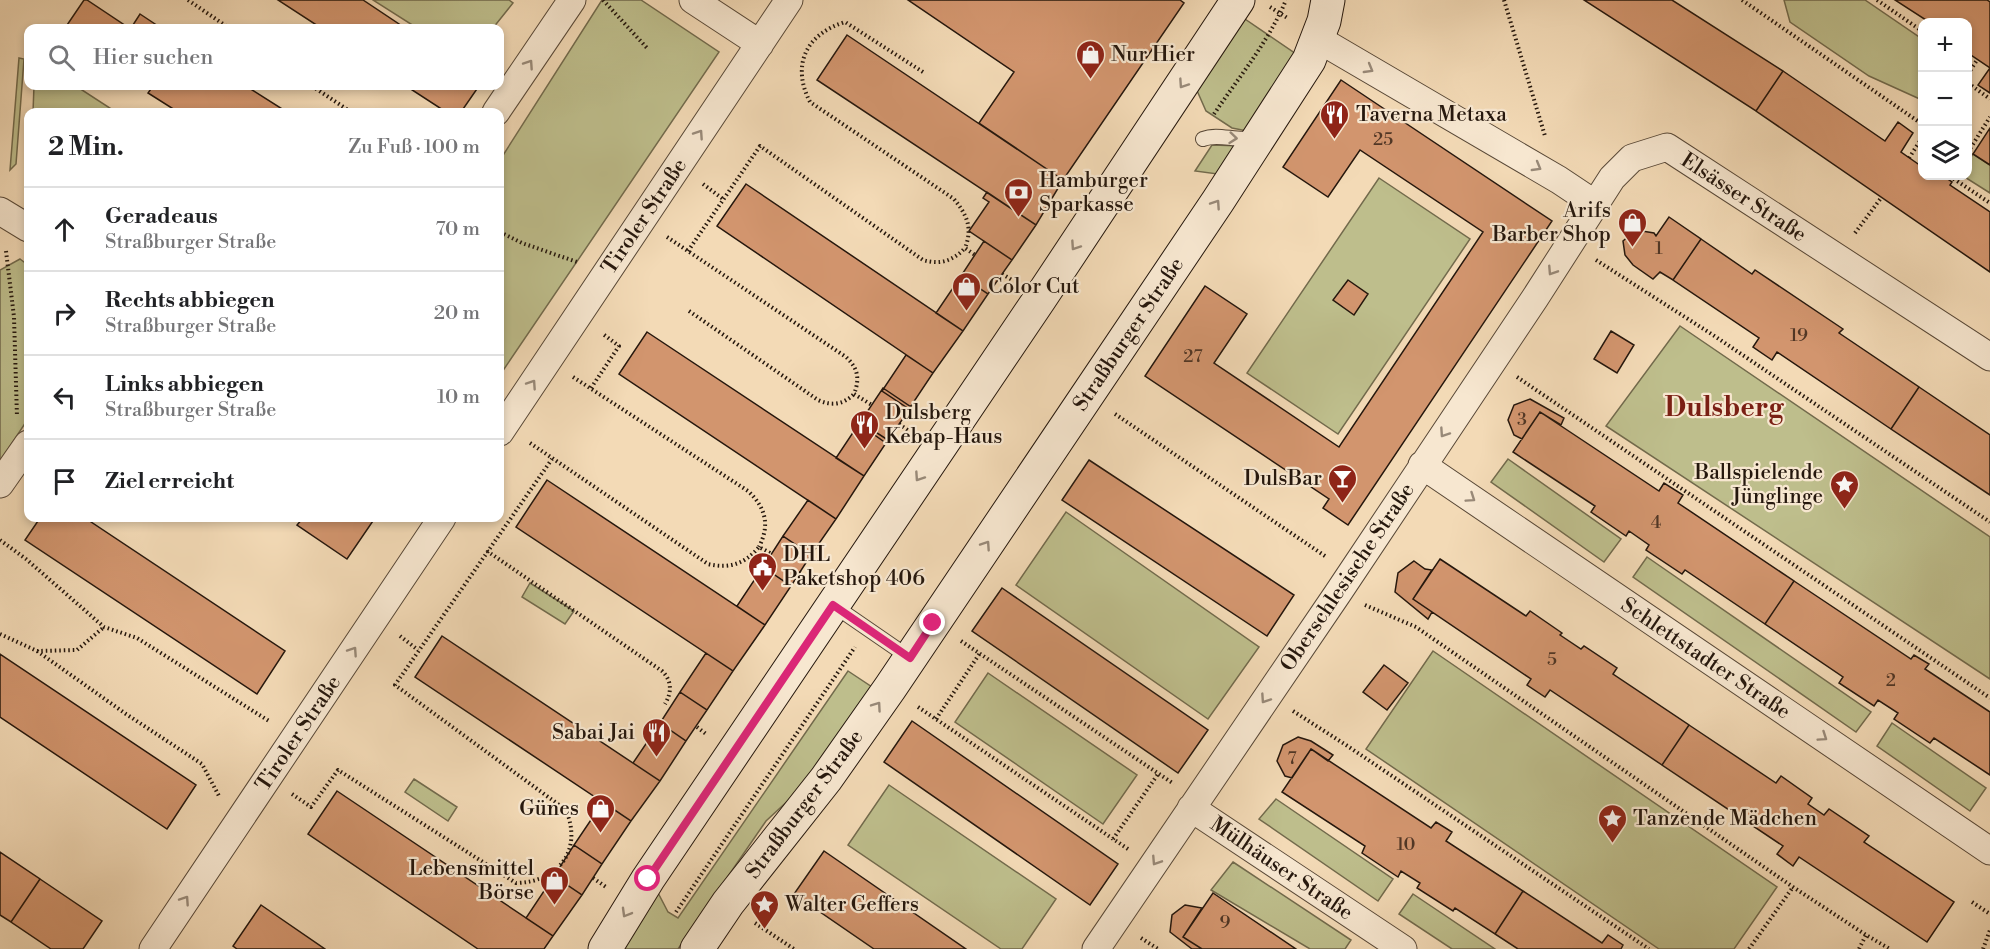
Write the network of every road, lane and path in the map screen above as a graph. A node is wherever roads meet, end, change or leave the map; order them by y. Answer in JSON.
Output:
{"nodes":[{"id":1,"x":188,"y":0,"type":"edge"},
{"id":2,"x":572,"y":0,"type":"edge"},
{"id":3,"x":603,"y":0,"type":"edge"},
{"id":4,"x":693,"y":0,"type":"edge"},
{"id":5,"x":789,"y":0,"type":"edge"},
{"id":6,"x":1238,"y":0,"type":"edge"},
{"id":7,"x":1286,"y":0,"type":"edge"},
{"id":8,"x":1328,"y":0,"type":"edge"},
{"id":9,"x":1503,"y":0,"type":"edge"},
{"id":10,"x":1742,"y":0,"type":"edge"},
{"id":11,"x":1877,"y":0,"type":"edge"},
{"id":12,"x":223,"y":24,"type":"edge"},
{"id":13,"x":1918,"y":28,"type":"edge"},
{"id":14,"x":1318,"y":39,"type":"junction"},
{"id":15,"x":760,"y":44,"type":"junction"},
{"id":16,"x":647,"y":48,"type":"dead end"},
{"id":17,"x":1977,"y":60,"type":"dead end"},
{"id":18,"x":923,"y":72,"type":"dead end"},
{"id":19,"x":1969,"y":72,"type":"edge"},
{"id":20,"x":1972,"y":86,"type":"edge"},
{"id":21,"x":318,"y":90,"type":"edge"},
{"id":22,"x":1990,"y":99,"type":"edge"},
{"id":23,"x":345,"y":108,"type":"edge"},
{"id":24,"x":499,"y":108,"type":"edge"},
{"id":25,"x":1990,"y":117,"type":"edge"},
{"id":26,"x":1918,"y":121,"type":"edge"},
{"id":27,"x":1262,"y":133,"type":"junction"},
{"id":28,"x":1203,"y":139,"type":"joint"},
{"id":29,"x":1918,"y":145,"type":"edge"},
{"id":30,"x":1972,"y":146,"type":"edge"},
{"id":31,"x":1909,"y":158,"type":"dead end"},
{"id":32,"x":1559,"y":180,"type":"junction"},
{"id":33,"x":1956,"y":180,"type":"edge"},
{"id":34,"x":1881,"y":198,"type":"dead end"},
{"id":35,"x":1990,"y":203,"type":"edge"},
{"id":36,"x":1595,"y":204,"type":"junction"},
{"id":37,"x":1,"y":211,"type":"edge"},
{"id":38,"x":24,"y":225,"type":"edge"},
{"id":39,"x":504,"y":234,"type":"edge"},
{"id":40,"x":1570,"y":244,"type":"junction"},
{"id":41,"x":965,"y":248,"type":"junction"},
{"id":42,"x":621,"y":251,"type":"junction"},
{"id":43,"x":975,"y":255,"type":"dead end"},
{"id":44,"x":1837,"y":257,"type":"junction"},
{"id":45,"x":689,"y":311,"type":"dead end"},
{"id":46,"x":619,"y":346,"type":"dead end"},
{"id":47,"x":1990,"y":357,"type":"edge"},
{"id":48,"x":1493,"y":361,"type":"junction"},
{"id":49,"x":854,"y":393,"type":"junction"},
{"id":50,"x":1086,"y":396,"type":"junction"},
{"id":51,"x":872,"y":405,"type":"dead end"},
{"id":52,"x":504,"y":426,"type":"edge"},
{"id":53,"x":24,"y":451,"type":"edge"},
{"id":54,"x":1422,"y":465,"type":"junction"},
{"id":55,"x":0,"y":484,"type":"edge"},
{"id":56,"x":439,"y":522,"type":"edge"},
{"id":57,"x":1990,"y":522,"type":"edge"},
{"id":58,"x":0,"y":540,"type":"edge"},
{"id":59,"x":759,"y":547,"type":"junction"},
{"id":60,"x":487,"y":551,"type":"junction"},
{"id":61,"x":771,"y":554,"type":"dead end"},
{"id":62,"x":1344,"y":583,"type":"junction"},
{"id":63,"x":833,"y":605,"type":"junction"},
{"id":64,"x":933,"y":623,"type":"junction"},
{"id":65,"x":104,"y":627,"type":"junction"},
{"id":66,"x":867,"y":629,"type":"junction"},
{"id":67,"x":0,"y":634,"type":"edge"},
{"id":68,"x":37,"y":651,"type":"junction"},
{"id":69,"x":980,"y":653,"type":"junction"},
{"id":70,"x":910,"y":658,"type":"junction"},
{"id":71,"x":890,"y":688,"type":"junction"},
{"id":72,"x":1267,"y":695,"type":"junction"},
{"id":73,"x":1990,"y":698,"type":"edge"},
{"id":74,"x":665,"y":704,"type":"dead end"},
{"id":75,"x":936,"y":719,"type":"junction"},
{"id":76,"x":295,"y":737,"type":"junction"},
{"id":77,"x":1158,"y":774,"type":"junction"},
{"id":78,"x":1194,"y":804,"type":"junction"},
{"id":79,"x":311,"y":807,"type":"dead end"},
{"id":80,"x":236,"y":825,"type":"junction"},
{"id":81,"x":1113,"y":839,"type":"junction"},
{"id":82,"x":1990,"y":850,"type":"edge"},
{"id":83,"x":1153,"y":866,"type":"junction"},
{"id":84,"x":1793,"y":887,"type":"junction"},
{"id":85,"x":1972,"y":902,"type":"dead end"},
{"id":86,"x":676,"y":912,"type":"dead end"},
{"id":87,"x":1990,"y":914,"type":"edge"},
{"id":88,"x":1990,"y":930,"type":"edge"},
{"id":89,"x":769,"y":933,"type":"dead end"},
{"id":90,"x":1866,"y":935,"type":"junction"},
{"id":91,"x":153,"y":949,"type":"edge"},
{"id":92,"x":605,"y":949,"type":"edge"},
{"id":93,"x":696,"y":949,"type":"edge"},
{"id":94,"x":794,"y":949,"type":"edge"},
{"id":95,"x":1096,"y":949,"type":"edge"},
{"id":96,"x":1403,"y":949,"type":"edge"},
{"id":97,"x":1649,"y":949,"type":"edge"},
{"id":98,"x":1749,"y":949,"type":"edge"},
{"id":99,"x":1859,"y":949,"type":"edge"},
{"id":100,"x":1890,"y":949,"type":"edge"},
{"id":101,"x":1983,"y":949,"type":"edge"}],
"edges":[{"from":1,"to":12,"type":"path"},
{"from":24,"to":2,"type":"street","one_way":true},
{"from":3,"to":16,"type":"path"},
{"from":4,"to":15,"type":"street"},
{"from":5,"to":15,"type":"street","name":"Tiroler Straße"},
{"from":6,"to":63,"type":"main road","one_way":true},
{"from":7,"to":28,"type":"path"},
{"from":8,"to":14,"type":"main road","name":"Straßburger Straße"},
{"from":9,"to":32,"type":"path"},
{"from":10,"to":26,"type":"path"},
{"from":11,"to":13,"type":"path"},
{"from":14,"to":27,"type":"main road","name":"Straßburger Straße"},
{"from":14,"to":32,"type":"street","one_way":true},
{"from":42,"to":15,"type":"street","name":"Tiroler Straße","one_way":true},
{"from":17,"to":19,"type":"path"},
{"from":18,"to":41,"type":"path"},
{"from":20,"to":22,"type":"path"},
{"from":21,"to":23,"type":"path"},
{"from":25,"to":30,"type":"path"},
{"from":28,"to":27,"type":"lane","one_way":true},
{"from":50,"to":27,"type":"main road","name":"Straßburger Straße","one_way":true},
{"from":29,"to":31,"type":"path"},
{"from":32,"to":36,"type":"street"},
{"from":33,"to":35,"type":"path"},
{"from":34,"to":44,"type":"path"},
{"from":36,"to":40,"type":"street","name":"Oberschlesische Straße"},
{"from":36,"to":44,"type":"street","name":"Elsässer Straße"},
{"from":37,"to":38,"type":"street"},
{"from":37,"to":53,"type":"path"},
{"from":39,"to":42,"type":"path"},
{"from":40,"to":48,"type":"street","name":"Oberschlesische Straße","one_way":true},
{"from":40,"to":57,"type":"path"},
{"from":41,"to":43,"type":"path"},
{"from":41,"to":49,"type":"path"},
{"from":52,"to":42,"type":"street","name":"Tiroler Straße","one_way":true},
{"from":44,"to":47,"type":"street","name":"Elsässer Straße"},
{"from":45,"to":49,"type":"path"},
{"from":46,"to":59,"type":"path"},
{"from":48,"to":54,"type":"street","name":"Oberschlesische Straße","one_way":true},
{"from":48,"to":73,"type":"path"},
{"from":49,"to":51,"type":"path"},
{"from":50,"to":62,"type":"path"},
{"from":64,"to":50,"type":"main road","name":"Straßburger Straße","one_way":true},
{"from":53,"to":55,"type":"street"},
{"from":54,"to":62,"type":"street","name":"Oberschlesische Straße"},
{"from":54,"to":82,"type":"street","name":"Schlettstadter Straße","one_way":true},
{"from":76,"to":56,"type":"street","name":"Tiroler Straße","one_way":true},
{"from":58,"to":65,"type":"path"},
{"from":59,"to":60,"type":"path"},
{"from":59,"to":61,"type":"path"},
{"from":60,"to":74,"type":"path"},
{"from":60,"to":79,"type":"path"},
{"from":62,"to":72,"type":"street","name":"Oberschlesische Straße"},
{"from":62,"to":84,"type":"path"},
{"from":63,"to":66,"type":"lane"},
{"from":63,"to":92,"type":"main road","one_way":true},
{"from":64,"to":69,"type":"path"},
{"from":64,"to":70,"type":"main road","name":"Straßburger Straße"},
{"from":65,"to":68,"type":"path"},
{"from":65,"to":76,"type":"path"},
{"from":66,"to":70,"type":"lane"},
{"from":66,"to":86,"type":"path"},
{"from":67,"to":68,"type":"path"},
{"from":68,"to":80,"type":"path"},
{"from":69,"to":75,"type":"path"},
{"from":69,"to":77,"type":"path"},
{"from":70,"to":71,"type":"main road","name":"Straßburger Straße"},
{"from":71,"to":75,"type":"path"},
{"from":93,"to":71,"type":"main road","name":"Straßburger Straße","one_way":true},
{"from":72,"to":78,"type":"street","name":"Oberschlesische Straße","one_way":true},
{"from":72,"to":97,"type":"path"},
{"from":75,"to":81,"type":"path"},
{"from":76,"to":80,"type":"street","name":"Tiroler Straße"},
{"from":77,"to":78,"type":"path"},
{"from":77,"to":81,"type":"path"},
{"from":78,"to":83,"type":"street","name":"Oberschlesische Straße","one_way":true},
{"from":78,"to":96,"type":"street","name":"Mülhäuser Straße"},
{"from":91,"to":80,"type":"street","name":"Tiroler Straße","one_way":true},
{"from":81,"to":83,"type":"path"},
{"from":83,"to":95,"type":"street","name":"Oberschlesische Straße"},
{"from":84,"to":90,"type":"path"},
{"from":84,"to":98,"type":"path"},
{"from":85,"to":87,"type":"path"},
{"from":88,"to":101,"type":"path"},
{"from":89,"to":94,"type":"path"},
{"from":90,"to":99,"type":"path"},
{"from":90,"to":100,"type":"path"}]}
